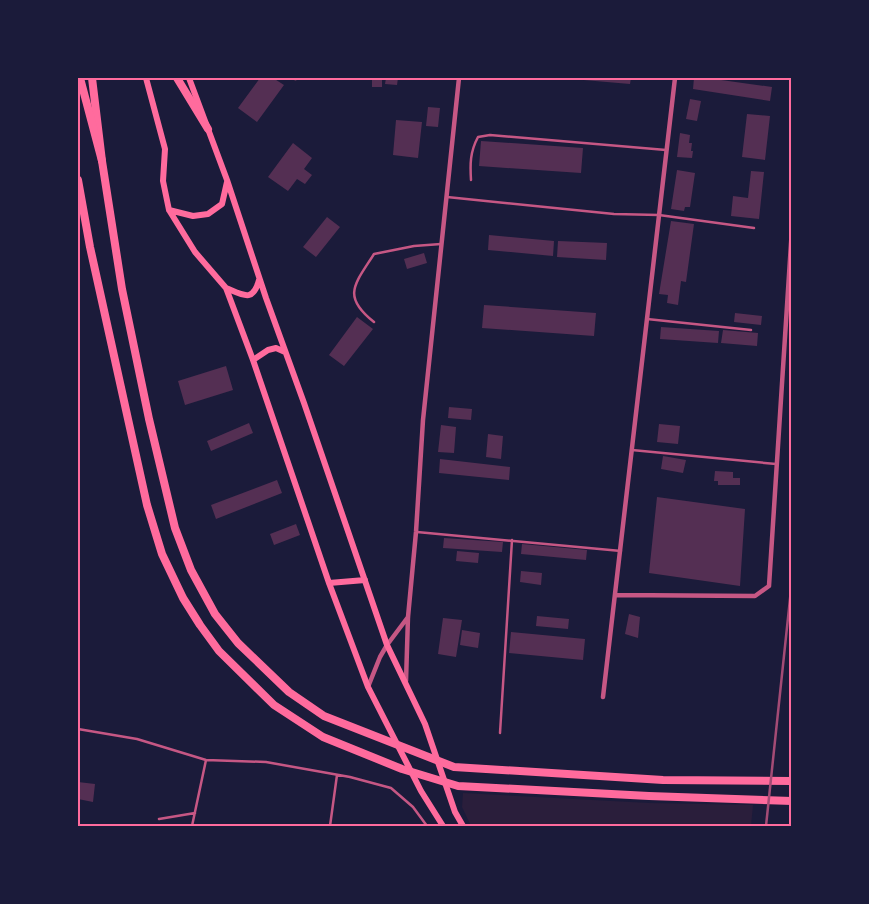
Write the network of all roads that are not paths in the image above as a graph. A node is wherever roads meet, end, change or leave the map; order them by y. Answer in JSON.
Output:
{"nodes":[{"id":1,"x":80,"y":78,"type":"edge"},
{"id":2,"x":92,"y":78,"type":"edge"},
{"id":3,"x":146,"y":78,"type":"edge"},
{"id":4,"x":177,"y":78,"type":"edge"},
{"id":5,"x":189,"y":78,"type":"edge"},
{"id":6,"x":459,"y":78,"type":"edge"},
{"id":7,"x":675,"y":78,"type":"edge"},
{"id":8,"x":208,"y":129,"type":"junction"},
{"id":9,"x":666,"y":150,"type":"junction"},
{"id":10,"x":102,"y":161,"type":"junction"},
{"id":11,"x":78,"y":180,"type":"edge"},
{"id":12,"x":227,"y":180,"type":"junction"},
{"id":13,"x":471,"y":180,"type":"dead end"},
{"id":14,"x":446,"y":197,"type":"junction"},
{"id":15,"x":169,"y":210,"type":"junction"},
{"id":16,"x":659,"y":216,"type":"junction"},
{"id":17,"x":754,"y":228,"type":"dead end"},
{"id":18,"x":792,"y":228,"type":"edge"},
{"id":19,"x":441,"y":244,"type":"junction"},
{"id":20,"x":259,"y":279,"type":"junction"},
{"id":21,"x":226,"y":288,"type":"junction"},
{"id":22,"x":647,"y":319,"type":"junction"},
{"id":23,"x":374,"y":322,"type":"dead end"},
{"id":24,"x":751,"y":330,"type":"dead end"},
{"id":25,"x":286,"y":352,"type":"junction"},
{"id":26,"x":253,"y":360,"type":"junction"},
{"id":27,"x":632,"y":450,"type":"junction"},
{"id":28,"x":776,"y":464,"type":"junction"},
{"id":29,"x":416,"y":532,"type":"junction"},
{"id":30,"x":512,"y":540,"type":"junction"},
{"id":31,"x":621,"y":551,"type":"junction"},
{"id":32,"x":365,"y":580,"type":"junction"},
{"id":33,"x":329,"y":583,"type":"junction"},
{"id":34,"x":615,"y":594,"type":"junction"},
{"id":35,"x":408,"y":617,"type":"junction"},
{"id":36,"x":387,"y":644,"type":"junction"},
{"id":37,"x":406,"y":684,"type":"junction"},
{"id":38,"x":368,"y":687,"type":"junction"},
{"id":39,"x":603,"y":697,"type":"dead end"},
{"id":40,"x":78,"y":728,"type":"edge"},
{"id":41,"x":500,"y":733,"type":"dead end"},
{"id":42,"x":206,"y":760,"type":"junction"},
{"id":43,"x":337,"y":775,"type":"junction"},
{"id":44,"x":792,"y":781,"type":"edge"},
{"id":45,"x":792,"y":801,"type":"edge"},
{"id":46,"x":195,"y":812,"type":"junction"},
{"id":47,"x":158,"y":819,"type":"dead end"},
{"id":48,"x":192,"y":826,"type":"edge"},
{"id":49,"x":330,"y":826,"type":"edge"},
{"id":50,"x":427,"y":826,"type":"edge"},
{"id":51,"x":443,"y":826,"type":"edge"},
{"id":52,"x":463,"y":826,"type":"edge"}],
"edges":[{"from":1,"to":10,"type":"highway"},
{"from":2,"to":10,"type":"highway"},
{"from":3,"to":15,"type":"main road"},
{"from":4,"to":8,"type":"highway"},
{"from":5,"to":8,"type":"main road"},
{"from":6,"to":14,"type":"street"},
{"from":7,"to":9,"type":"street"},
{"from":8,"to":12,"type":"main road"},
{"from":9,"to":13,"type":"lane"},
{"from":9,"to":16,"type":"street"},
{"from":10,"to":44,"type":"highway"},
{"from":11,"to":45,"type":"highway"},
{"from":12,"to":15,"type":"main road"},
{"from":12,"to":20,"type":"main road"},
{"from":14,"to":16,"type":"lane"},
{"from":14,"to":19,"type":"street"},
{"from":15,"to":21,"type":"main road"},
{"from":16,"to":17,"type":"lane"},
{"from":16,"to":22,"type":"street"},
{"from":18,"to":28,"type":"street"},
{"from":19,"to":23,"type":"lane"},
{"from":19,"to":29,"type":"street"},
{"from":20,"to":21,"type":"main road"},
{"from":20,"to":25,"type":"main road"},
{"from":21,"to":26,"type":"main road"},
{"from":22,"to":24,"type":"lane"},
{"from":22,"to":27,"type":"street"},
{"from":25,"to":26,"type":"main road"},
{"from":25,"to":32,"type":"main road"},
{"from":26,"to":33,"type":"main road"},
{"from":27,"to":28,"type":"lane"},
{"from":27,"to":31,"type":"street"},
{"from":28,"to":34,"type":"street"},
{"from":29,"to":30,"type":"lane"},
{"from":29,"to":35,"type":"street"},
{"from":30,"to":31,"type":"lane"},
{"from":30,"to":41,"type":"lane"},
{"from":31,"to":34,"type":"street"},
{"from":32,"to":33,"type":"main road"},
{"from":32,"to":36,"type":"main road"},
{"from":33,"to":38,"type":"main road"},
{"from":34,"to":39,"type":"street"},
{"from":35,"to":36,"type":"street"},
{"from":35,"to":37,"type":"street"},
{"from":36,"to":37,"type":"main road"},
{"from":36,"to":38,"type":"street"},
{"from":37,"to":52,"type":"main road"},
{"from":38,"to":51,"type":"main road"},
{"from":40,"to":42,"type":"lane"},
{"from":42,"to":43,"type":"lane"},
{"from":42,"to":46,"type":"lane"},
{"from":43,"to":49,"type":"lane"},
{"from":43,"to":50,"type":"lane"},
{"from":46,"to":47,"type":"lane"},
{"from":46,"to":48,"type":"lane"}]}
